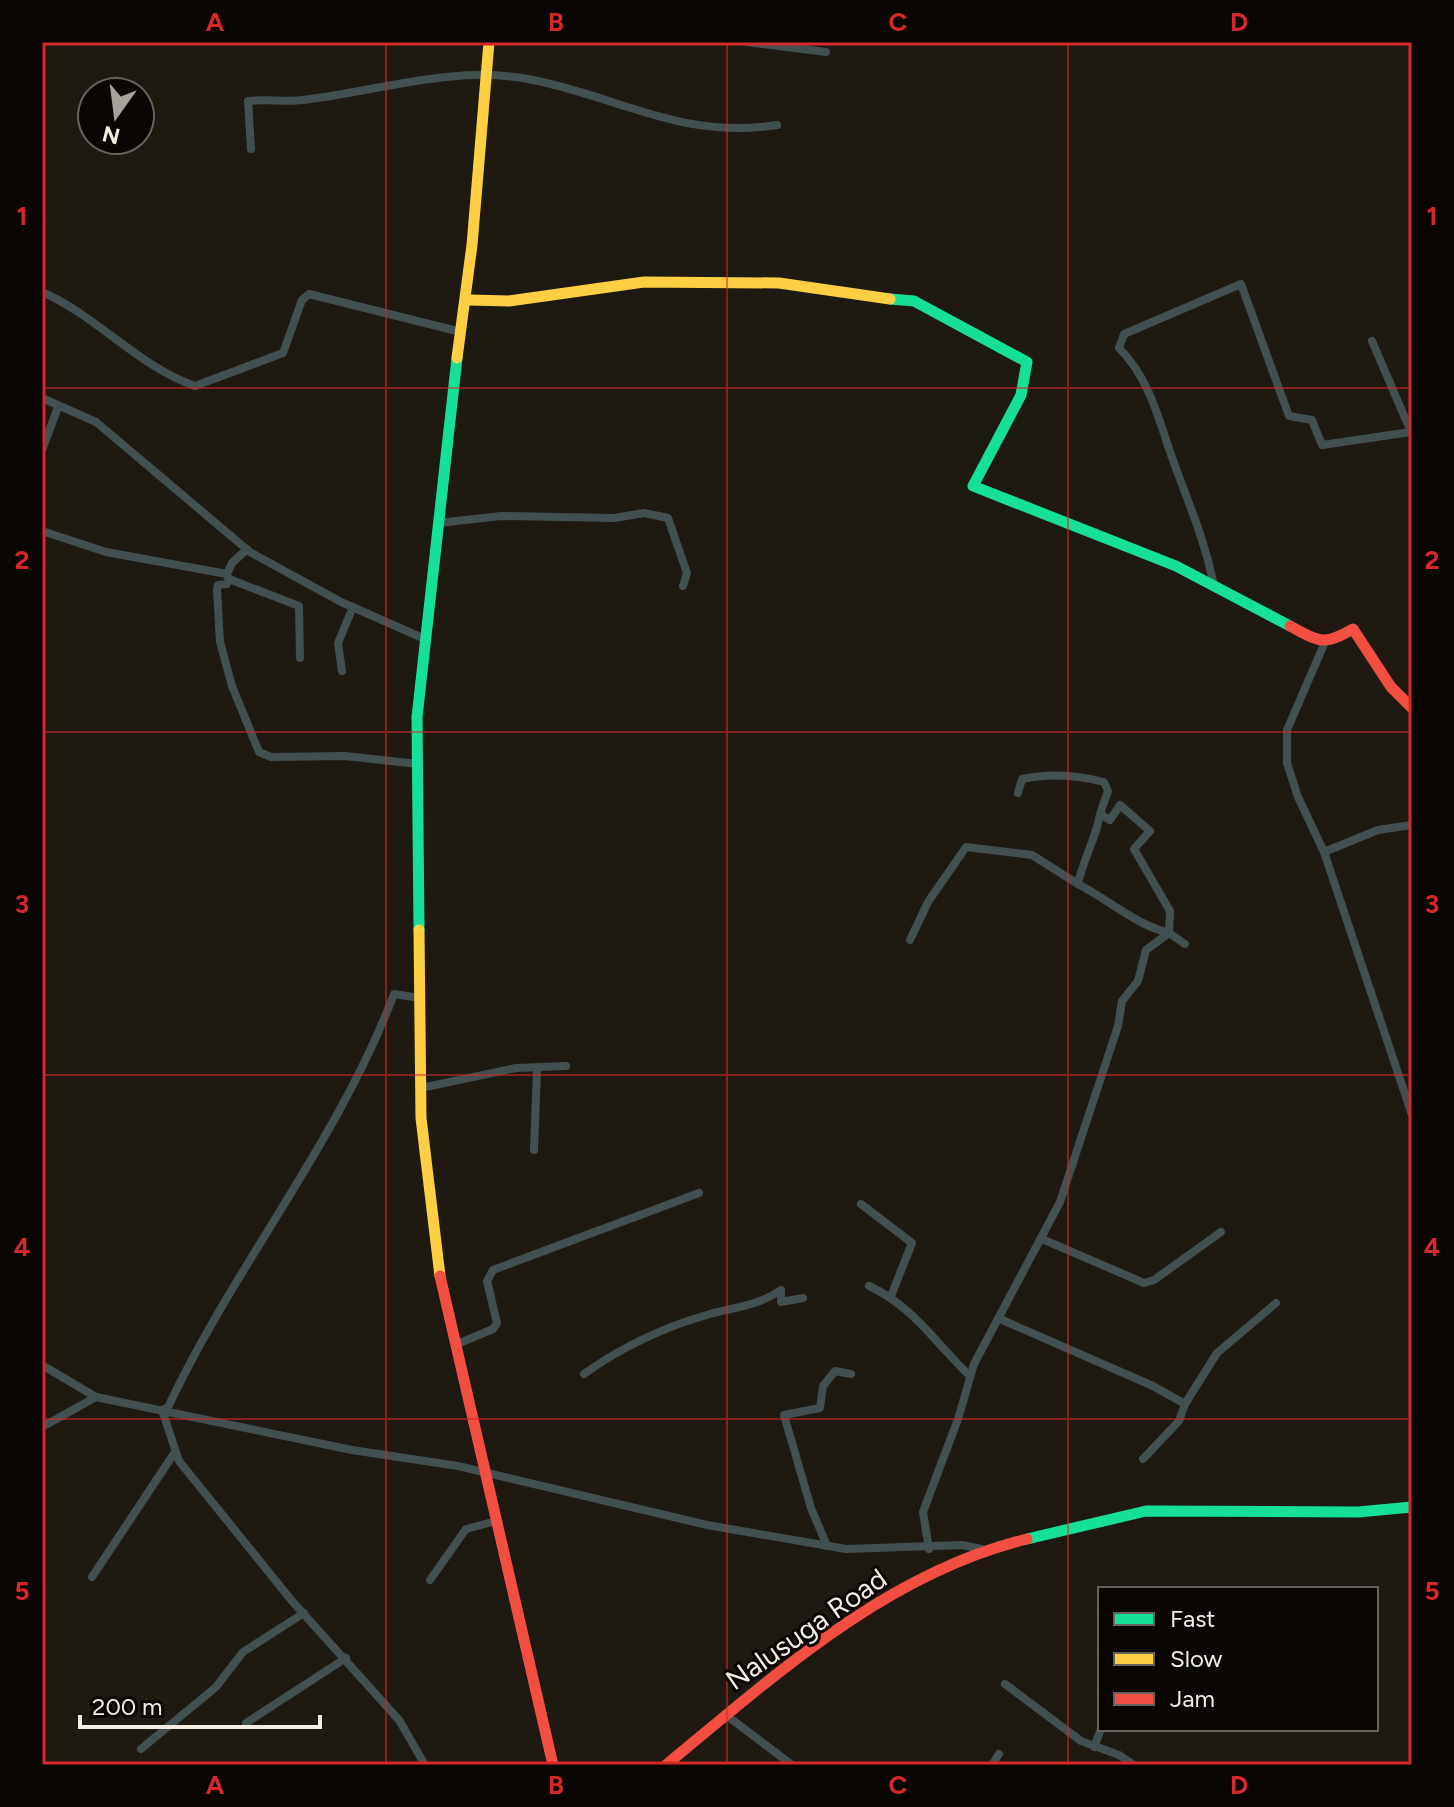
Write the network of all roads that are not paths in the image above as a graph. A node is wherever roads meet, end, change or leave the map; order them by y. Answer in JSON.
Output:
{"nodes":[{"id":1,"x":489,"y":42,"type":"edge"},
{"id":2,"x":747,"y":42,"type":"edge"},
{"id":3,"x":826,"y":52,"type":"dead end"},
{"id":4,"x":486,"y":75,"type":"junction"},
{"id":5,"x":777,"y":125,"type":"dead end"},
{"id":6,"x":251,"y":149,"type":"dead end"},
{"id":7,"x":42,"y":292,"type":"edge"},
{"id":8,"x":470,"y":300,"type":"dead end"},
{"id":9,"x":461,"y":332,"type":"junction"},
{"id":10,"x":1372,"y":341,"type":"dead end"},
{"id":11,"x":42,"y":398,"type":"edge"},
{"id":12,"x":58,"y":407,"type":"junction"},
{"id":13,"x":42,"y":450,"type":"edge"},
{"id":14,"x":438,"y":523,"type":"junction"},
{"id":15,"x":42,"y":531,"type":"edge"},
{"id":16,"x":247,"y":549,"type":"junction"},
{"id":17,"x":228,"y":577,"type":"junction"},
{"id":18,"x":1214,"y":585,"type":"junction"},
{"id":19,"x":683,"y":586,"type":"dead end"},
{"id":20,"x":353,"y":607,"type":"junction"},
{"id":21,"x":425,"y":639,"type":"junction"},
{"id":22,"x":1325,"y":642,"type":"junction"},
{"id":23,"x":300,"y":658,"type":"dead end"},
{"id":24,"x":342,"y":671,"type":"dead end"},
{"id":25,"x":1412,"y":708,"type":"edge"},
{"id":26,"x":418,"y":764,"type":"junction"},
{"id":27,"x":1018,"y":793,"type":"dead end"},
{"id":28,"x":1100,"y":814,"type":"junction"},
{"id":29,"x":1412,"y":825,"type":"edge"},
{"id":30,"x":1324,"y":852,"type":"junction"},
{"id":31,"x":1078,"y":884,"type":"junction"},
{"id":32,"x":1169,"y":933,"type":"junction"},
{"id":33,"x":910,"y":940,"type":"dead end"},
{"id":34,"x":1185,"y":944,"type":"dead end"},
{"id":35,"x":420,"y":998,"type":"junction"},
{"id":36,"x":566,"y":1066,"type":"dead end"},
{"id":37,"x":537,"y":1070,"type":"junction"},
{"id":38,"x":421,"y":1088,"type":"junction"},
{"id":39,"x":1412,"y":1115,"type":"edge"},
{"id":40,"x":534,"y":1150,"type":"dead end"},
{"id":41,"x":699,"y":1193,"type":"dead end"},
{"id":42,"x":861,"y":1204,"type":"dead end"},
{"id":43,"x":1221,"y":1232,"type":"dead end"},
{"id":44,"x":1042,"y":1239,"type":"junction"},
{"id":45,"x":869,"y":1286,"type":"dead end"},
{"id":46,"x":891,"y":1296,"type":"junction"},
{"id":47,"x":803,"y":1298,"type":"dead end"},
{"id":48,"x":1276,"y":1303,"type":"dead end"},
{"id":49,"x":1000,"y":1319,"type":"junction"},
{"id":50,"x":455,"y":1345,"type":"junction"},
{"id":51,"x":42,"y":1365,"type":"edge"},
{"id":52,"x":584,"y":1374,"type":"dead end"},
{"id":53,"x":851,"y":1374,"type":"dead end"},
{"id":54,"x":970,"y":1376,"type":"junction"},
{"id":55,"x":96,"y":1397,"type":"junction"},
{"id":56,"x":1185,"y":1404,"type":"junction"},
{"id":57,"x":162,"y":1410,"type":"junction"},
{"id":58,"x":42,"y":1427,"type":"edge"},
{"id":59,"x":175,"y":1452,"type":"junction"},
{"id":60,"x":1143,"y":1459,"type":"dead end"},
{"id":61,"x":485,"y":1474,"type":"junction"},
{"id":62,"x":1412,"y":1507,"type":"edge"},
{"id":63,"x":496,"y":1521,"type":"junction"},
{"id":64,"x":827,"y":1546,"type":"junction"},
{"id":65,"x":929,"y":1549,"type":"junction"},
{"id":66,"x":982,"y":1550,"type":"junction"},
{"id":67,"x":92,"y":1577,"type":"dead end"},
{"id":68,"x":430,"y":1580,"type":"dead end"},
{"id":69,"x":304,"y":1613,"type":"junction"},
{"id":70,"x":346,"y":1658,"type":"junction"},
{"id":71,"x":1005,"y":1684,"type":"dead end"},
{"id":72,"x":726,"y":1715,"type":"junction"},
{"id":73,"x":246,"y":1723,"type":"dead end"},
{"id":74,"x":1100,"y":1731,"type":"edge"},
{"id":75,"x":1094,"y":1747,"type":"junction"},
{"id":76,"x":141,"y":1749,"type":"dead end"},
{"id":77,"x":999,"y":1754,"type":"dead end"},
{"id":78,"x":421,"y":1764,"type":"edge"},
{"id":79,"x":553,"y":1765,"type":"edge"},
{"id":80,"x":666,"y":1765,"type":"edge"},
{"id":81,"x":792,"y":1765,"type":"edge"},
{"id":82,"x":992,"y":1765,"type":"edge"},
{"id":83,"x":1134,"y":1765,"type":"edge"}],
"edges":[{"from":1,"to":4,"type":"street"},
{"from":2,"to":3,"type":"street"},
{"from":4,"to":5,"type":"street"},
{"from":4,"to":6,"type":"street"},
{"from":4,"to":9,"type":"street"},
{"from":7,"to":9,"type":"street"},
{"from":8,"to":18,"type":"street"},
{"from":9,"to":14,"type":"street"},
{"from":10,"to":18,"type":"street"},
{"from":11,"to":12,"type":"street"},
{"from":12,"to":13,"type":"street"},
{"from":12,"to":16,"type":"street"},
{"from":14,"to":19,"type":"street"},
{"from":14,"to":21,"type":"street"},
{"from":15,"to":17,"type":"street"},
{"from":16,"to":17,"type":"street"},
{"from":16,"to":20,"type":"street"},
{"from":17,"to":23,"type":"street"},
{"from":17,"to":26,"type":"street"},
{"from":18,"to":22,"type":"street"},
{"from":20,"to":21,"type":"street"},
{"from":20,"to":24,"type":"street"},
{"from":21,"to":26,"type":"street"},
{"from":22,"to":25,"type":"street"},
{"from":22,"to":30,"type":"street"},
{"from":26,"to":35,"type":"street"},
{"from":27,"to":28,"type":"street"},
{"from":28,"to":31,"type":"street"},
{"from":28,"to":32,"type":"street"},
{"from":29,"to":30,"type":"street"},
{"from":30,"to":39,"type":"street"},
{"from":31,"to":32,"type":"street"},
{"from":31,"to":33,"type":"street"},
{"from":32,"to":34,"type":"street"},
{"from":32,"to":44,"type":"street"},
{"from":35,"to":38,"type":"street"},
{"from":35,"to":57,"type":"street"},
{"from":36,"to":37,"type":"street"},
{"from":37,"to":38,"type":"street"},
{"from":37,"to":40,"type":"street"},
{"from":38,"to":50,"type":"street"},
{"from":41,"to":50,"type":"street"},
{"from":42,"to":46,"type":"street"},
{"from":43,"to":44,"type":"street"},
{"from":44,"to":49,"type":"street"},
{"from":45,"to":46,"type":"street"},
{"from":46,"to":54,"type":"street"},
{"from":47,"to":52,"type":"street"},
{"from":48,"to":56,"type":"street"},
{"from":49,"to":54,"type":"street"},
{"from":49,"to":56,"type":"street"},
{"from":50,"to":61,"type":"street"},
{"from":51,"to":55,"type":"street"},
{"from":53,"to":64,"type":"street"},
{"from":54,"to":65,"type":"street"},
{"from":55,"to":57,"type":"street"},
{"from":55,"to":58,"type":"street"},
{"from":56,"to":60,"type":"street"},
{"from":57,"to":59,"type":"street"},
{"from":57,"to":61,"type":"street"},
{"from":59,"to":67,"type":"street"},
{"from":59,"to":69,"type":"street"},
{"from":61,"to":63,"type":"street"},
{"from":61,"to":64,"type":"street"},
{"from":62,"to":66,"type":"street","name":"Nalusuga Road"},
{"from":63,"to":68,"type":"street"},
{"from":63,"to":79,"type":"street"},
{"from":64,"to":65,"type":"street"},
{"from":65,"to":66,"type":"street"},
{"from":66,"to":72,"type":"street","name":"Nalusuga Road"},
{"from":69,"to":70,"type":"street"},
{"from":69,"to":76,"type":"street"},
{"from":70,"to":73,"type":"street"},
{"from":70,"to":78,"type":"street"},
{"from":71,"to":75,"type":"street"},
{"from":72,"to":80,"type":"street","name":"Nalusuga Road"},
{"from":72,"to":81,"type":"street"},
{"from":74,"to":75,"type":"street"},
{"from":75,"to":83,"type":"street"},
{"from":77,"to":82,"type":"street"}]}
